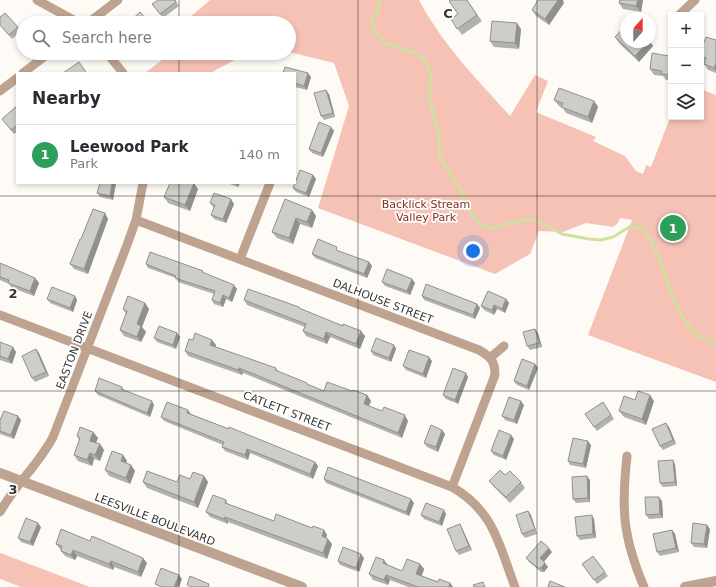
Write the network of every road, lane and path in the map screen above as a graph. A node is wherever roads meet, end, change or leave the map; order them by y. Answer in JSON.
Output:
{"nodes":[{"id":1,"x":37,"y":0,"type":"edge"},
{"id":2,"x":118,"y":0,"type":"edge"},
{"id":3,"x":695,"y":0,"type":"edge"},
{"id":4,"x":682,"y":12,"type":"edge"},
{"id":5,"x":66,"y":16,"type":"edge"},
{"id":6,"x":97,"y":16,"type":"edge"},
{"id":7,"x":40,"y":60,"type":"edge"},
{"id":8,"x":113,"y":60,"type":"edge"},
{"id":9,"x":24,"y":72,"type":"edge"},
{"id":10,"x":122,"y":72,"type":"edge"},
{"id":11,"x":16,"y":79,"type":"edge"},
{"id":12,"x":0,"y":91,"type":"edge"},
{"id":13,"x":143,"y":184,"type":"edge"},
{"id":14,"x":270,"y":184,"type":"edge"},
{"id":15,"x":136,"y":220,"type":"junction"},
{"id":16,"x":240,"y":259,"type":"junction"},
{"id":17,"x":0,"y":315,"type":"edge"},
{"id":18,"x":504,"y":346,"type":"dead end"},
{"id":19,"x":88,"y":348,"type":"junction"},
{"id":20,"x":491,"y":357,"type":"junction"},
{"id":21,"x":627,"y":456,"type":"dead end"},
{"id":22,"x":0,"y":473,"type":"edge"},
{"id":23,"x":22,"y":481,"type":"junction"},
{"id":24,"x":452,"y":487,"type":"junction"},
{"id":25,"x":0,"y":512,"type":"edge"},
{"id":26,"x":716,"y":581,"type":"edge"},
{"id":27,"x":302,"y":587,"type":"edge"},
{"id":28,"x":514,"y":587,"type":"edge"},
{"id":29,"x":644,"y":587,"type":"edge"},
{"id":30,"x":685,"y":587,"type":"edge"}],
"edges":[{"from":1,"to":5,"type":"street"},
{"from":2,"to":6,"type":"street"},
{"from":3,"to":4,"type":"street"},
{"from":7,"to":9,"type":"street"},
{"from":8,"to":10,"type":"street"},
{"from":11,"to":12,"type":"street"},
{"from":13,"to":15,"type":"street","name":"EASTON DRIVE"},
{"from":14,"to":16,"type":"street"},
{"from":15,"to":16,"type":"street","name":"DALHOUSE STREET"},
{"from":15,"to":19,"type":"street","name":"EASTON DRIVE"},
{"from":16,"to":20,"type":"street","name":"DALHOUSE STREET"},
{"from":17,"to":19,"type":"street","name":"CATLETT STREET"},
{"from":18,"to":20,"type":"street"},
{"from":19,"to":23,"type":"street","name":"EASTON DRIVE"},
{"from":19,"to":24,"type":"street","name":"CATLETT STREET"},
{"from":20,"to":24,"type":"street"},
{"from":21,"to":29,"type":"street"},
{"from":22,"to":23,"type":"street","name":"LEESVILLE BOULEVARD"},
{"from":23,"to":25,"type":"street","name":"EASTON DRIVE"},
{"from":23,"to":27,"type":"street","name":"LEESVILLE BOULEVARD"},
{"from":24,"to":28,"type":"street","name":"CATLETT STREET"},
{"from":26,"to":30,"type":"street"}]}
